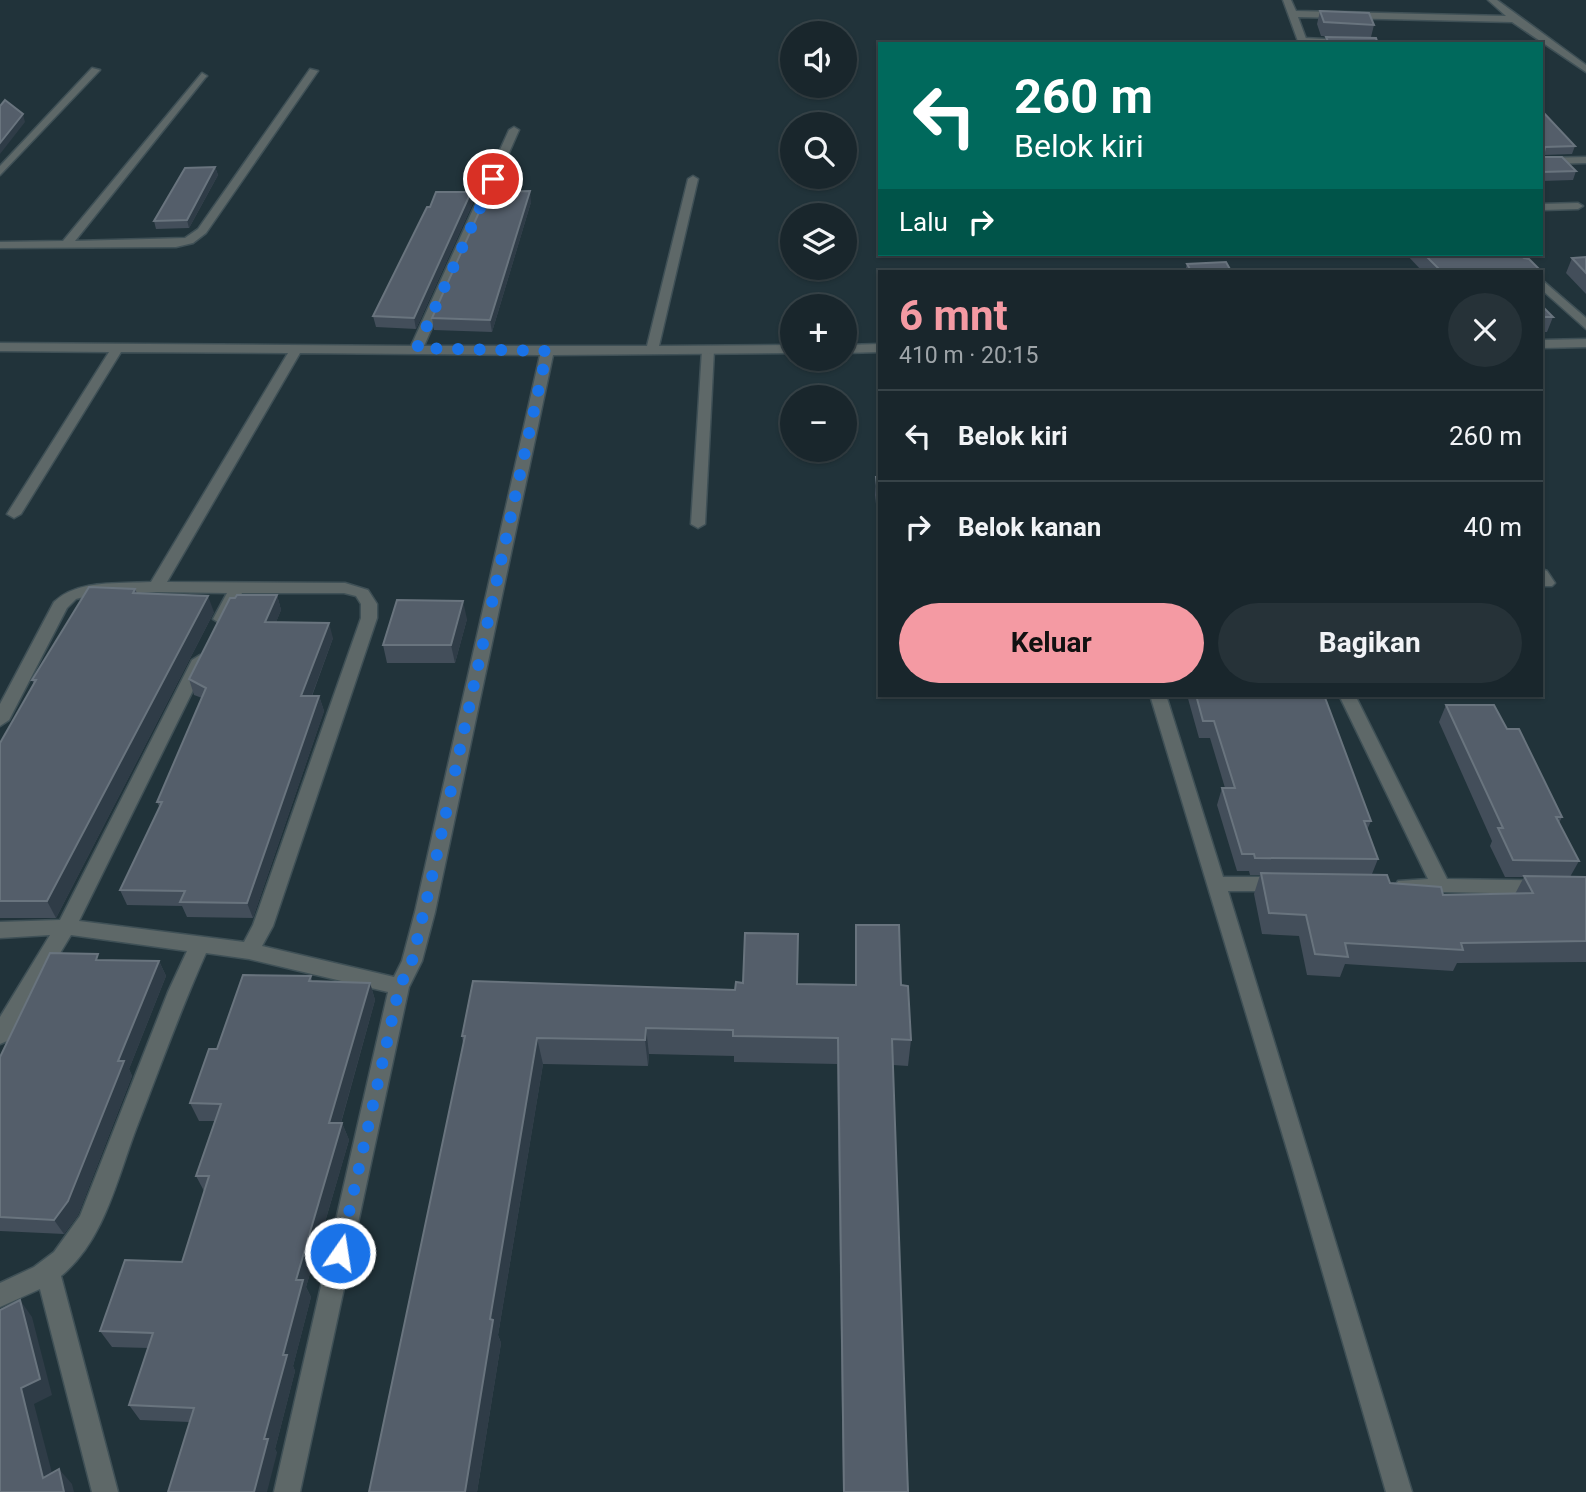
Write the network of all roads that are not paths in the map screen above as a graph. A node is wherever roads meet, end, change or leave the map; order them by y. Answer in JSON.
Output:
{"nodes":[{"id":1,"x":1287,"y":0,"type":"edge"},
{"id":2,"x":1492,"y":0,"type":"edge"},
{"id":3,"x":1295,"y":13,"type":"junction"},
{"id":4,"x":1514,"y":19,"type":"junction"},
{"id":5,"x":1304,"y":42,"type":"edge"},
{"id":6,"x":1357,"y":42,"type":"edge"},
{"id":7,"x":1586,"y":69,"type":"edge"},
{"id":8,"x":95,"y":70,"type":"dead end"},
{"id":9,"x":313,"y":71,"type":"dead end"},
{"id":10,"x":202,"y":76,"type":"dead end"},
{"id":11,"x":514,"y":130,"type":"dead end"},
{"id":12,"x":1585,"y":154,"type":"edge"},
{"id":13,"x":1543,"y":161,"type":"edge"},
{"id":14,"x":0,"y":172,"type":"edge"},
{"id":15,"x":693,"y":179,"type":"dead end"},
{"id":16,"x":1578,"y":206,"type":"dead end"},
{"id":17,"x":1543,"y":207,"type":"edge"},
{"id":18,"x":0,"y":245,"type":"edge"},
{"id":19,"x":66,"y":245,"type":"junction"},
{"id":20,"x":1543,"y":285,"type":"edge"},
{"id":21,"x":1586,"y":325,"type":"edge"},
{"id":22,"x":1586,"y":343,"type":"edge"},
{"id":23,"x":1543,"y":344,"type":"edge"},
{"id":24,"x":0,"y":347,"type":"edge"},
{"id":25,"x":118,"y":347,"type":"junction"},
{"id":26,"x":297,"y":348,"type":"junction"},
{"id":27,"x":417,"y":348,"type":"junction"},
{"id":28,"x":878,"y":348,"type":"edge"},
{"id":29,"x":780,"y":349,"type":"edge"},
{"id":30,"x":857,"y":349,"type":"edge"},
{"id":31,"x":708,"y":350,"type":"junction"},
{"id":32,"x":547,"y":351,"type":"junction"},
{"id":33,"x":652,"y":351,"type":"junction"},
{"id":34,"x":14,"y":514,"type":"dead end"},
{"id":35,"x":698,"y":524,"type":"dead end"},
{"id":36,"x":156,"y":587,"type":"junction"},
{"id":37,"x":237,"y":588,"type":"junction"},
{"id":38,"x":1159,"y":697,"type":"edge"},
{"id":39,"x":1348,"y":697,"type":"edge"},
{"id":40,"x":0,"y":720,"type":"edge"},
{"id":41,"x":1216,"y":884,"type":"junction"},
{"id":42,"x":1296,"y":884,"type":"edge"},
{"id":43,"x":1388,"y":886,"type":"edge"},
{"id":44,"x":1441,"y":886,"type":"junction"},
{"id":45,"x":1586,"y":888,"type":"edge"},
{"id":46,"x":66,"y":927,"type":"junction"},
{"id":47,"x":0,"y":930,"type":"edge"},
{"id":48,"x":199,"y":946,"type":"junction"},
{"id":49,"x":249,"y":951,"type":"junction"},
{"id":50,"x":399,"y":988,"type":"junction"},
{"id":51,"x":0,"y":1035,"type":"edge"},
{"id":52,"x":48,"y":1273,"type":"junction"},
{"id":53,"x":0,"y":1295,"type":"edge"},
{"id":54,"x":105,"y":1492,"type":"edge"},
{"id":55,"x":287,"y":1492,"type":"edge"},
{"id":56,"x":1399,"y":1492,"type":"edge"}],
"edges":[{"from":1,"to":3,"type":"street"},
{"from":2,"to":4,"type":"street"},
{"from":3,"to":4,"type":"street"},
{"from":3,"to":5,"type":"street"},
{"from":4,"to":7,"type":"street"},
{"from":5,"to":6,"type":"lane"},
{"from":8,"to":14,"type":"street"},
{"from":9,"to":19,"type":"street"},
{"from":10,"to":19,"type":"street"},
{"from":11,"to":27,"type":"street"},
{"from":12,"to":13,"type":"street"},
{"from":15,"to":33,"type":"street"},
{"from":16,"to":17,"type":"street"},
{"from":18,"to":19,"type":"street"},
{"from":20,"to":21,"type":"street"},
{"from":22,"to":23,"type":"street"},
{"from":24,"to":25,"type":"street"},
{"from":25,"to":26,"type":"street"},
{"from":25,"to":34,"type":"street"},
{"from":26,"to":27,"type":"street"},
{"from":26,"to":36,"type":"street"},
{"from":27,"to":32,"type":"street"},
{"from":28,"to":30,"type":"street"},
{"from":29,"to":31,"type":"street"},
{"from":31,"to":33,"type":"street"},
{"from":31,"to":35,"type":"lane"},
{"from":32,"to":33,"type":"street"},
{"from":32,"to":50,"type":"street"},
{"from":36,"to":37,"type":"street"},
{"from":36,"to":40,"type":"street"},
{"from":37,"to":46,"type":"street"},
{"from":37,"to":49,"type":"street"},
{"from":38,"to":41,"type":"street"},
{"from":39,"to":44,"type":"street"},
{"from":41,"to":42,"type":"street"},
{"from":41,"to":56,"type":"street"},
{"from":43,"to":44,"type":"street"},
{"from":44,"to":45,"type":"street"},
{"from":46,"to":47,"type":"street"},
{"from":46,"to":48,"type":"street"},
{"from":46,"to":51,"type":"street"},
{"from":48,"to":49,"type":"street"},
{"from":48,"to":52,"type":"street"},
{"from":49,"to":50,"type":"street"},
{"from":50,"to":55,"type":"street"},
{"from":52,"to":53,"type":"street"},
{"from":52,"to":54,"type":"street"}]}
